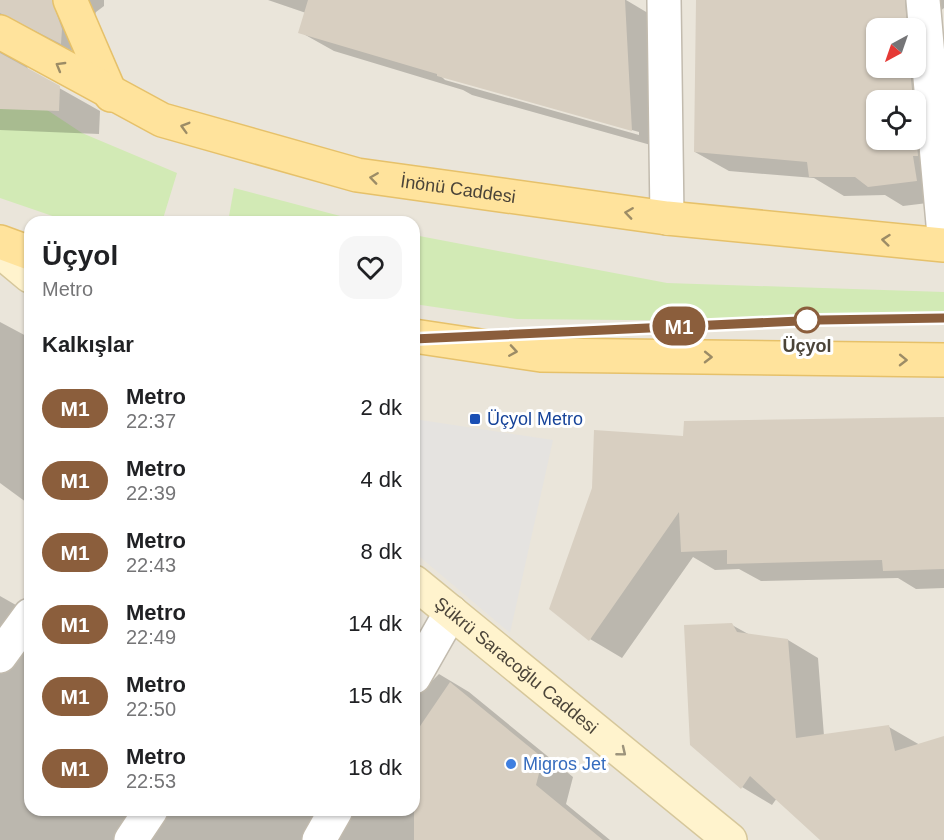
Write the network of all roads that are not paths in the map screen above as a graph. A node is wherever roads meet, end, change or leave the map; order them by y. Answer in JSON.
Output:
{"nodes":[{"id":1,"x":70,"y":0,"type":"edge"},
{"id":2,"x":664,"y":0,"type":"edge"},
{"id":3,"x":923,"y":0,"type":"edge"},
{"id":4,"x":0,"y":32,"type":"edge"},
{"id":5,"x":111,"y":94,"type":"junction"},
{"id":6,"x":666,"y":218,"type":"junction"},
{"id":7,"x":944,"y":235,"type":"edge"},
{"id":8,"x":0,"y":242,"type":"edge"},
{"id":9,"x":944,"y":245,"type":"edge"},
{"id":10,"x":0,"y":251,"type":"edge"},
{"id":11,"x":24,"y":251,"type":"edge"},
{"id":12,"x":24,"y":271,"type":"edge"},
{"id":13,"x":420,"y":337,"type":"edge"},
{"id":14,"x":944,"y":360,"type":"edge"},
{"id":15,"x":420,"y":587,"type":"edge"},
{"id":16,"x":451,"y":612,"type":"junction"},
{"id":17,"x":24,"y":623,"type":"edge"},
{"id":18,"x":0,"y":657,"type":"edge"},
{"id":19,"x":420,"y":666,"type":"edge"},
{"id":20,"x":147,"y":816,"type":"edge"},
{"id":21,"x":333,"y":816,"type":"edge"},
{"id":22,"x":131,"y":840,"type":"edge"},
{"id":23,"x":319,"y":840,"type":"edge"},
{"id":24,"x":730,"y":840,"type":"edge"}],
"edges":[{"from":1,"to":5,"type":"main road"},
{"from":2,"to":6,"type":"street"},
{"from":3,"to":7,"type":"street"},
{"from":5,"to":4,"type":"main road","name":"İnönü Caddesi","one_way":true},
{"from":6,"to":5,"type":"main road","name":"İnönü Caddesi","one_way":true},
{"from":9,"to":6,"type":"main road","name":"İnönü Caddesi","one_way":true},
{"from":8,"to":11,"type":"main road"},
{"from":10,"to":12,"type":"street"},
{"from":13,"to":14,"type":"main road","one_way":true},
{"from":15,"to":16,"type":"street","name":"Şükrü Saracoğlu Caddesi"},
{"from":16,"to":19,"type":"street"},
{"from":16,"to":24,"type":"street","name":"Şükrü Saracoğlu Caddesi","one_way":true},
{"from":17,"to":18,"type":"street"},
{"from":20,"to":22,"type":"street"},
{"from":21,"to":23,"type":"street"}]}
